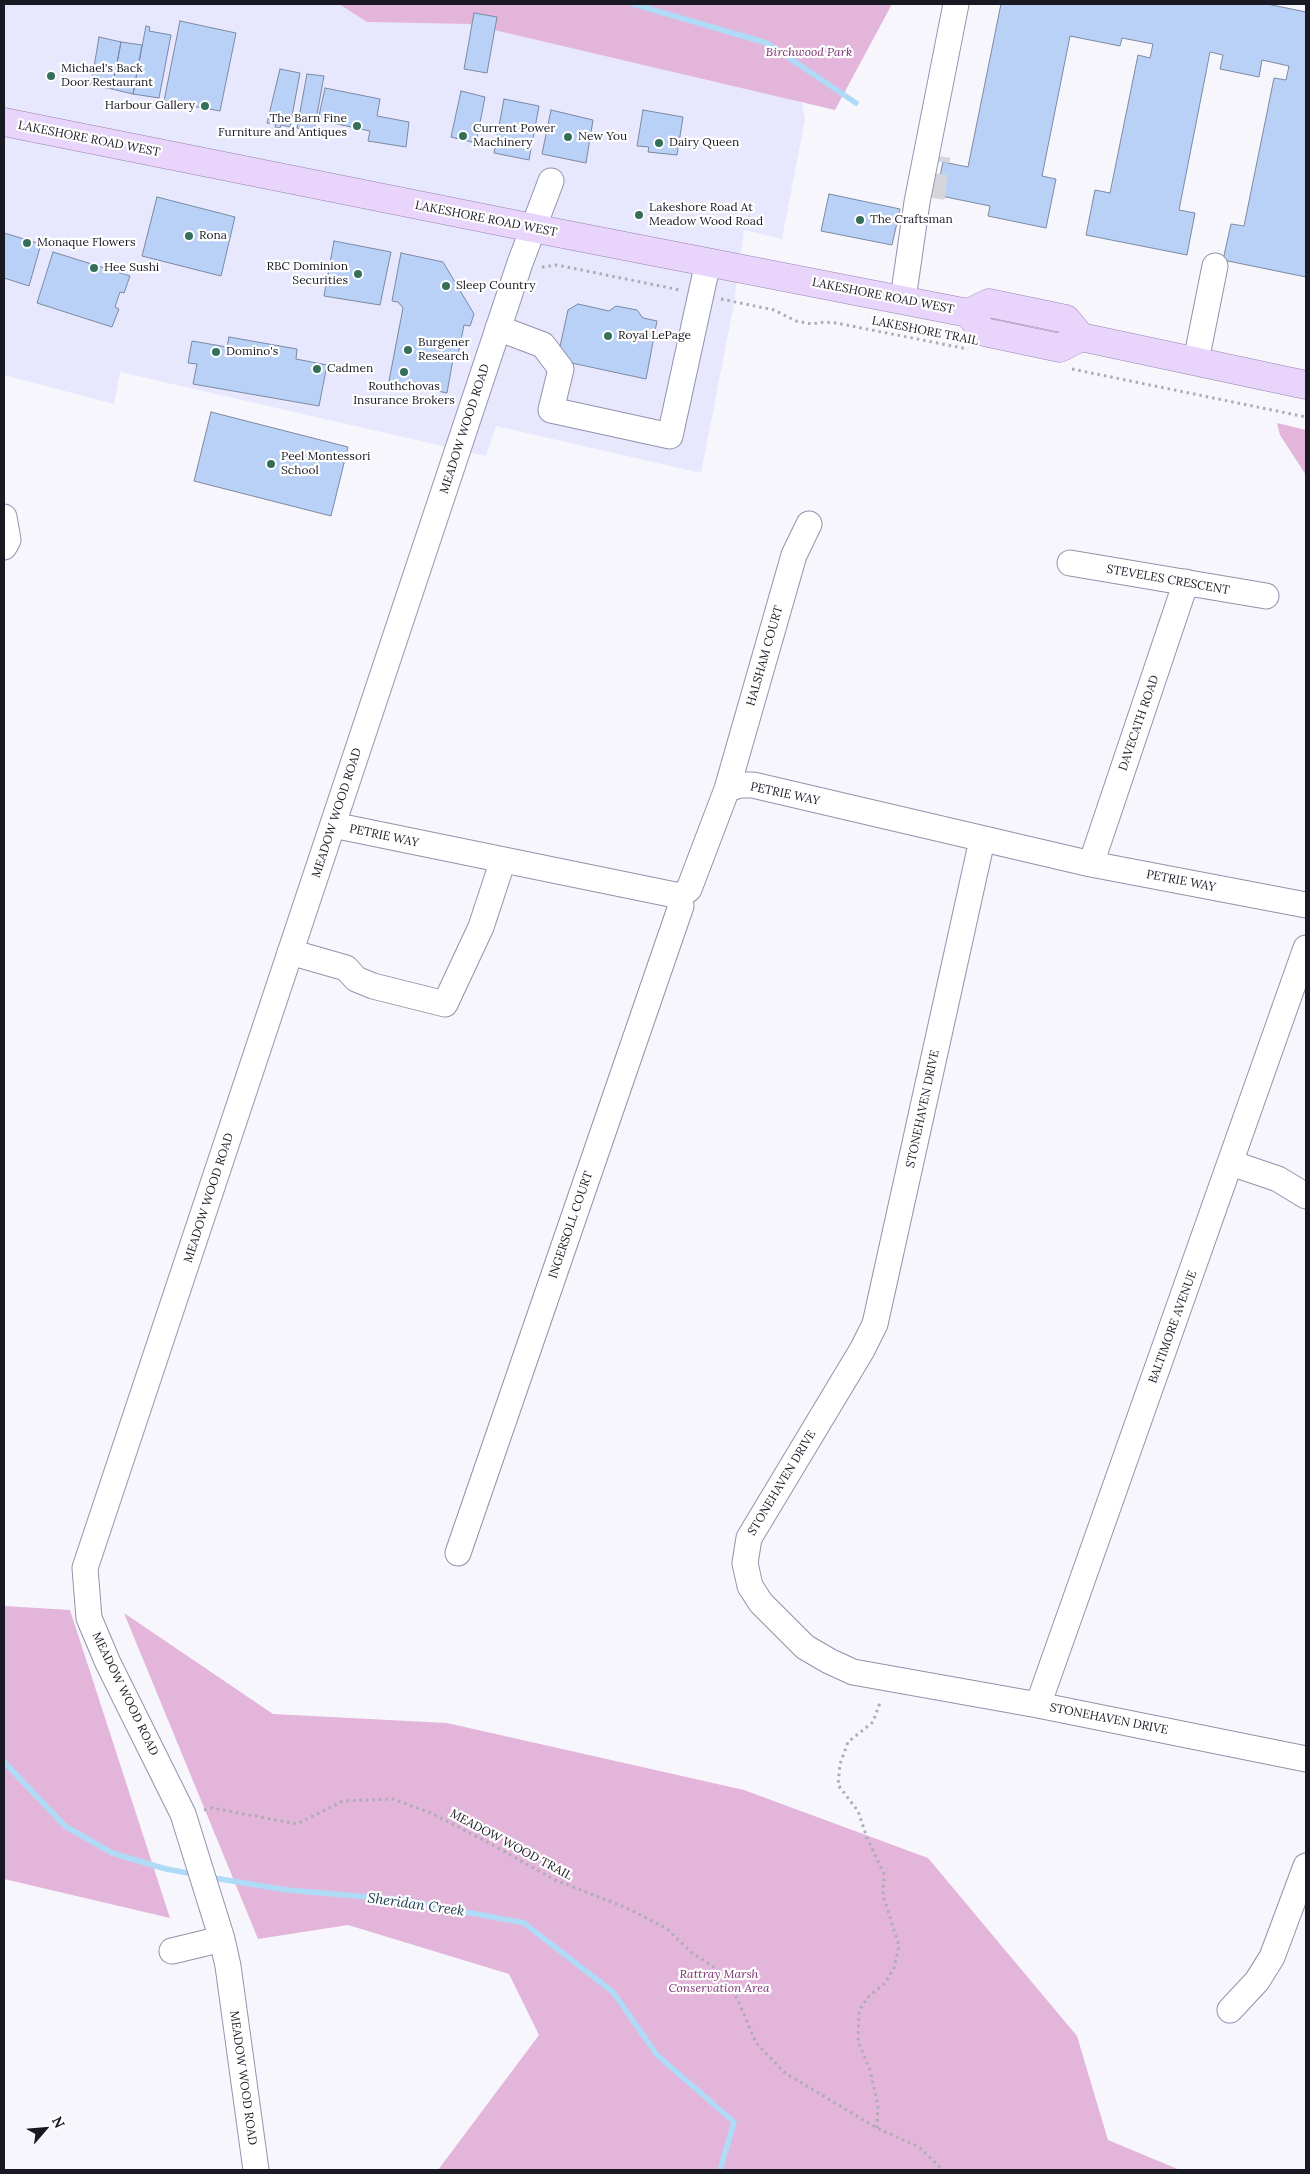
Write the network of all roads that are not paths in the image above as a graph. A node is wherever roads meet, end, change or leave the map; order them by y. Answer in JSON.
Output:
{"nodes":[{"id":1,"x":956,"y":4,"type":"edge"},
{"id":2,"x":4,"y":122,"type":"edge"},
{"id":3,"x":551,"y":181,"type":"dead end"},
{"id":4,"x":534,"y":228,"type":"junction"},
{"id":5,"x":708,"y":262,"type":"junction"},
{"id":6,"x":1215,"y":266,"type":"dead end"},
{"id":7,"x":903,"y":299,"type":"junction"},
{"id":8,"x":498,"y":328,"type":"junction"},
{"id":9,"x":1196,"y":361,"type":"junction"},
{"id":10,"x":1306,"y":384,"type":"edge"},
{"id":11,"x":4,"y":518,"type":"edge"},
{"id":12,"x":810,"y":524,"type":"dead end"},
{"id":13,"x":4,"y":547,"type":"edge"},
{"id":14,"x":1070,"y":563,"type":"dead end"},
{"id":15,"x":1186,"y":582,"type":"junction"},
{"id":16,"x":1266,"y":596,"type":"dead end"},
{"id":17,"x":727,"y":789,"type":"junction"},
{"id":18,"x":333,"y":825,"type":"junction"},
{"id":19,"x":982,"y":840,"type":"junction"},
{"id":20,"x":503,"y":860,"type":"junction"},
{"id":21,"x":1091,"y":864,"type":"junction"},
{"id":22,"x":680,"y":896,"type":"junction"},
{"id":23,"x":1306,"y":905,"type":"edge"},
{"id":24,"x":1306,"y":948,"type":"edge"},
{"id":25,"x":290,"y":952,"type":"junction"},
{"id":26,"x":1231,"y":1163,"type":"junction"},
{"id":27,"x":1306,"y":1196,"type":"edge"},
{"id":28,"x":458,"y":1553,"type":"dead end"},
{"id":29,"x":1038,"y":1705,"type":"junction"},
{"id":30,"x":1306,"y":1758,"type":"edge"},
{"id":31,"x":1306,"y":1866,"type":"edge"},
{"id":32,"x":222,"y":1939,"type":"junction"},
{"id":33,"x":172,"y":1951,"type":"dead end"},
{"id":34,"x":1230,"y":2010,"type":"dead end"},
{"id":35,"x":256,"y":2170,"type":"edge"}],
"edges":[{"from":1,"to":7,"type":"street"},
{"from":2,"to":4,"type":"main road","name":"LAKESHORE ROAD WEST"},
{"from":3,"to":4,"type":"street","name":"MEADOW WOOD ROAD"},
{"from":4,"to":5,"type":"main road","name":"LAKESHORE ROAD WEST"},
{"from":4,"to":8,"type":"street","name":"MEADOW WOOD ROAD"},
{"from":5,"to":7,"type":"main road","name":"LAKESHORE ROAD WEST"},
{"from":5,"to":8,"type":"street"},
{"from":6,"to":9,"type":"street"},
{"from":7,"to":9,"type":"main road","name":"LAKESHORE ROAD WEST"},
{"from":8,"to":18,"type":"street","name":"MEADOW WOOD ROAD"},
{"from":9,"to":10,"type":"main road","name":"LAKESHORE ROAD WEST"},
{"from":11,"to":13,"type":"street"},
{"from":12,"to":17,"type":"street","name":"HALSHAM COURT"},
{"from":14,"to":15,"type":"street","name":"STEVELES CRESCENT"},
{"from":15,"to":16,"type":"street","name":"STEVELES CRESCENT"},
{"from":15,"to":21,"type":"street","name":"DAVECATH ROAD"},
{"from":17,"to":19,"type":"street","name":"PETRIE WAY"},
{"from":17,"to":22,"type":"street"},
{"from":18,"to":20,"type":"street","name":"PETRIE WAY"},
{"from":18,"to":25,"type":"street","name":"MEADOW WOOD ROAD"},
{"from":19,"to":21,"type":"street","name":"PETRIE WAY"},
{"from":19,"to":29,"type":"street","name":"STONEHAVEN DRIVE"},
{"from":20,"to":22,"type":"street","name":"PETRIE WAY"},
{"from":20,"to":25,"type":"street"},
{"from":21,"to":23,"type":"street","name":"PETRIE WAY"},
{"from":22,"to":28,"type":"street","name":"INGERSOLL COURT"},
{"from":24,"to":26,"type":"street","name":"BALTIMORE AVENUE"},
{"from":25,"to":32,"type":"street","name":"MEADOW WOOD ROAD"},
{"from":26,"to":27,"type":"street"},
{"from":26,"to":29,"type":"street","name":"BALTIMORE AVENUE"},
{"from":29,"to":30,"type":"street","name":"STONEHAVEN DRIVE"},
{"from":31,"to":34,"type":"street"},
{"from":32,"to":33,"type":"street"},
{"from":32,"to":35,"type":"street","name":"MEADOW WOOD ROAD"}]}
